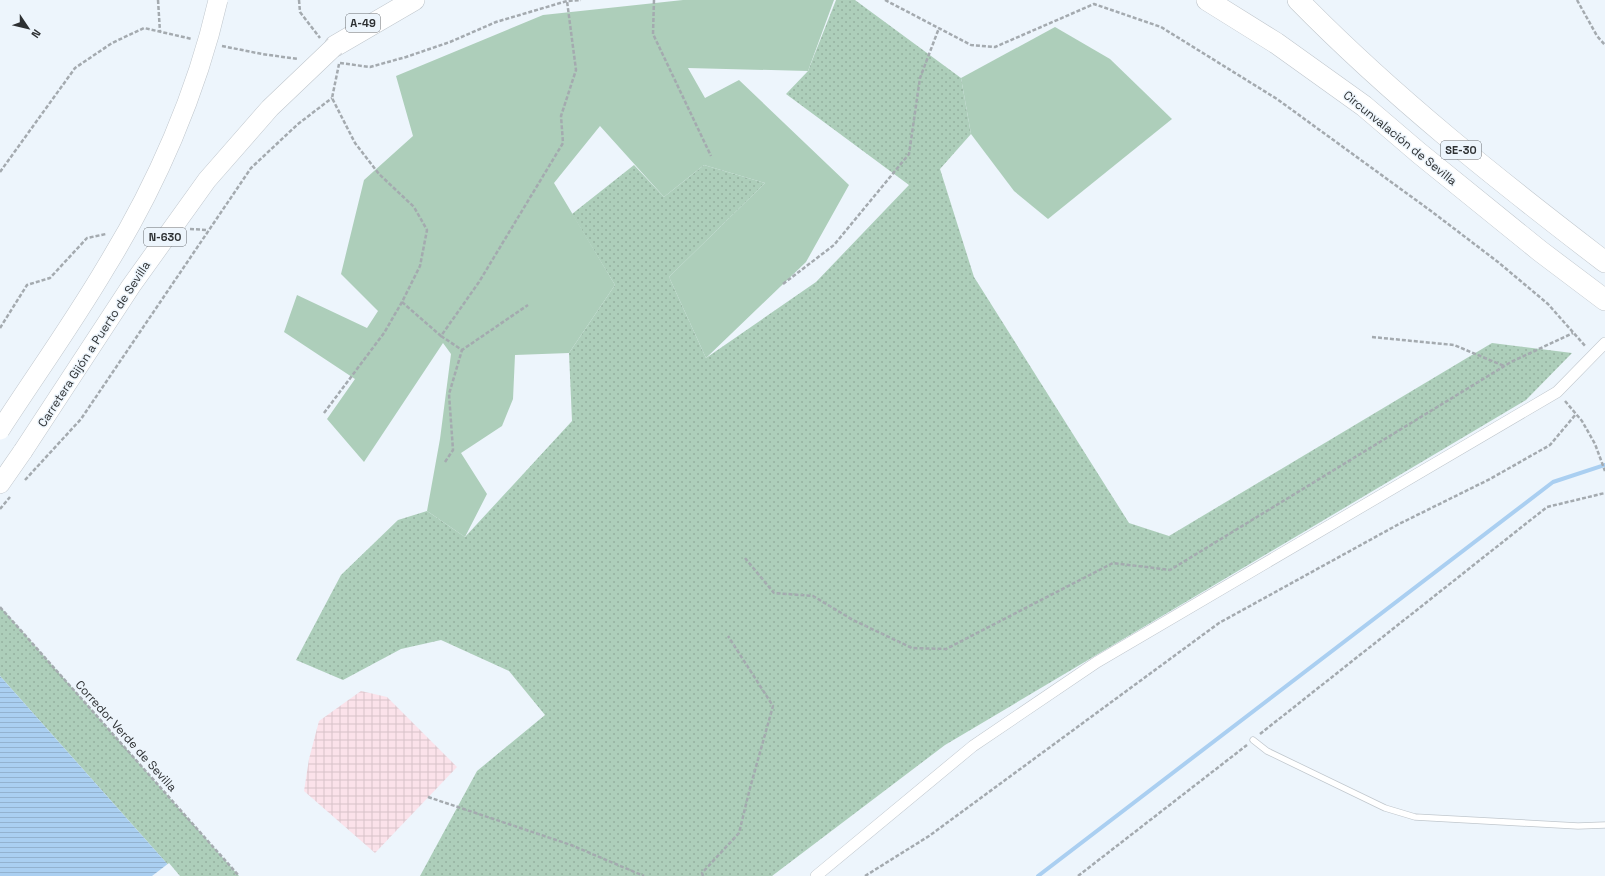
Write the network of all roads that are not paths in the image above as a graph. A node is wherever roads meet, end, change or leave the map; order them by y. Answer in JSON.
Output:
{"nodes":[{"id":1,"x":218,"y":0,"type":"edge"},
{"id":2,"x":392,"y":0,"type":"edge"},
{"id":3,"x":414,"y":0,"type":"edge"},
{"id":4,"x":1192,"y":0,"type":"edge"},
{"id":5,"x":1207,"y":0,"type":"edge"},
{"id":6,"x":1230,"y":0,"type":"edge"},
{"id":7,"x":1298,"y":0,"type":"edge"},
{"id":8,"x":1305,"y":0,"type":"edge"},
{"id":9,"x":1249,"y":26,"type":"junction"},
{"id":10,"x":1326,"y":28,"type":"junction"},
{"id":11,"x":333,"y":54,"type":"junction"},
{"id":12,"x":1364,"y":106,"type":"junction"},
{"id":13,"x":1605,"y":262,"type":"edge"},
{"id":14,"x":1602,"y":298,"type":"edge"},
{"id":15,"x":1605,"y":343,"type":"edge"},
{"id":16,"x":0,"y":430,"type":"edge"},
{"id":17,"x":0,"y":484,"type":"edge"},
{"id":18,"x":1253,"y":740,"type":"road end"},
{"id":19,"x":1605,"y":825,"type":"edge"},
{"id":20,"x":816,"y":876,"type":"edge"}],
"edges":[{"from":1,"to":16,"type":"highway","number":"N-630","bridge":true},
{"from":2,"to":11,"type":"highway","number":"A-49"},
{"from":3,"to":11,"type":"highway"},
{"from":4,"to":9,"type":"highway"},
{"from":5,"to":9,"type":"highway","name":"Circunvalación de Sevilla","number":"SE-30"},
{"from":6,"to":12,"type":"highway"},
{"from":7,"to":10,"type":"highway","number":"SE-30"},
{"from":8,"to":10,"type":"highway"},
{"from":9,"to":12,"type":"highway","name":"Circunvalación de Sevilla","number":"SE-30"},
{"from":10,"to":13,"type":"highway","number":"SE-30"},
{"from":11,"to":17,"type":"highway","name":"Carretera Gijón a Puerto de Sevilla","number":"N-630","bridge":true},
{"from":12,"to":14,"type":"highway","name":"Circunvalación de Sevilla","number":"SE-30"},
{"from":15,"to":20,"type":"street"},
{"from":18,"to":19,"type":"lane"}]}
